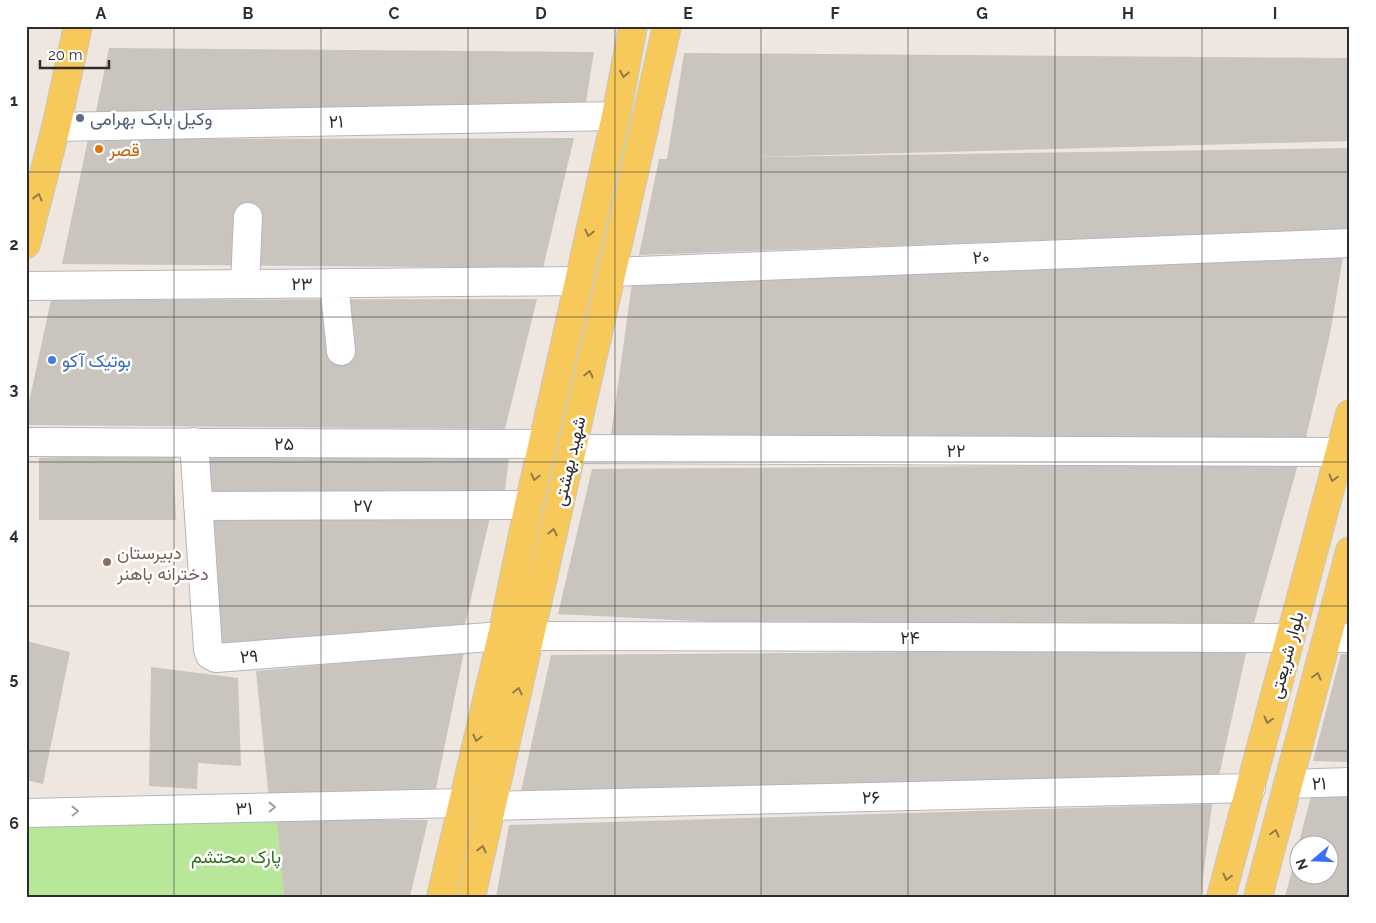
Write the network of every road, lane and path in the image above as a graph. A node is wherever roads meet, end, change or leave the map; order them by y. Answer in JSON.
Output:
{"nodes":[{"id":1,"x":78,"y":26,"type":"edge"},
{"id":2,"x":633,"y":26,"type":"edge"},
{"id":3,"x":667,"y":26,"type":"edge"},
{"id":4,"x":616,"y":116,"type":"junction"},
{"id":5,"x":56,"y":127,"type":"junction"},
{"id":6,"x":248,"y":217,"type":"dead end"},
{"id":7,"x":1350,"y":243,"type":"edge"},
{"id":8,"x":26,"y":244,"type":"edge"},
{"id":9,"x":612,"y":272,"type":"junction"},
{"id":10,"x":578,"y":280,"type":"junction"},
{"id":11,"x":334,"y":283,"type":"junction"},
{"id":12,"x":245,"y":284,"type":"junction"},
{"id":13,"x":26,"y":286,"type":"edge"},
{"id":14,"x":341,"y":351,"type":"dead end"},
{"id":15,"x":1350,"y":414,"type":"edge"},
{"id":16,"x":26,"y":442,"type":"edge"},
{"id":17,"x":194,"y":442,"type":"junction"},
{"id":18,"x":542,"y":444,"type":"junction"},
{"id":19,"x":572,"y":448,"type":"junction"},
{"id":20,"x":1340,"y":452,"type":"junction"},
{"id":21,"x":528,"y":504,"type":"junction"},
{"id":22,"x":198,"y":506,"type":"junction"},
{"id":23,"x":1350,"y":551,"type":"edge"},
{"id":24,"x":502,"y":636,"type":"junction"},
{"id":25,"x":530,"y":636,"type":"junction"},
{"id":26,"x":1290,"y":638,"type":"junction"},
{"id":27,"x":1338,"y":638,"type":"edge"},
{"id":28,"x":1350,"y":782,"type":"edge"},
{"id":29,"x":1288,"y":784,"type":"junction"},
{"id":30,"x":1250,"y":788,"type":"junction"},
{"id":31,"x":462,"y":803,"type":"junction"},
{"id":32,"x":492,"y":806,"type":"junction"},
{"id":33,"x":26,"y":812,"type":"edge"},
{"id":34,"x":441,"y":897,"type":"edge"},
{"id":35,"x":471,"y":897,"type":"edge"},
{"id":36,"x":1222,"y":897,"type":"edge"},
{"id":37,"x":1258,"y":897,"type":"edge"}],
"edges":[{"from":1,"to":5,"type":"main road"},
{"from":2,"to":4,"type":"main road","name":"شهید بهشتی","one_way":true},
{"from":3,"to":9,"type":"main road","name":"شهید بهشتی"},
{"from":4,"to":5,"type":"street","name":"۲۱"},
{"from":4,"to":10,"type":"main road","name":"شهید بهشتی","one_way":true},
{"from":8,"to":5,"type":"main road","one_way":true},
{"from":6,"to":12,"type":"street"},
{"from":7,"to":9,"type":"street","name":"۲۰"},
{"from":19,"to":9,"type":"main road","name":"شهید بهشتی","one_way":true},
{"from":10,"to":11,"type":"street","name":"۲۳"},
{"from":10,"to":18,"type":"main road","name":"شهید بهشتی"},
{"from":11,"to":12,"type":"street","name":"۲۳"},
{"from":11,"to":14,"type":"street"},
{"from":12,"to":13,"type":"street","name":"۲۳"},
{"from":15,"to":20,"type":"main road","name":"بلوار شریعتی"},
{"from":16,"to":17,"type":"street","name":"۲۵"},
{"from":17,"to":18,"type":"street","name":"۲۵"},
{"from":17,"to":22,"type":"street","name":"۲۹"},
{"from":18,"to":21,"type":"main road","name":"شهید بهشتی","one_way":true},
{"from":19,"to":20,"type":"street","name":"۲۲"},
{"from":25,"to":19,"type":"main road","name":"شهید بهشتی","one_way":true},
{"from":20,"to":26,"type":"main road","name":"بلوار شریعتی","one_way":true},
{"from":21,"to":22,"type":"street","name":"۲۷"},
{"from":21,"to":24,"type":"main road","name":"شهید بهشتی"},
{"from":22,"to":24,"type":"street","name":"۲۹"},
{"from":23,"to":27,"type":"main road","name":"بلوار شریعتی"},
{"from":24,"to":31,"type":"main road","name":"شهید بهشتی","one_way":true},
{"from":25,"to":26,"type":"street","name":"۲۴"},
{"from":32,"to":25,"type":"main road","name":"شهید بهشتی","one_way":true},
{"from":26,"to":30,"type":"main road","name":"بلوار شریعتی","one_way":true},
{"from":29,"to":27,"type":"main road","name":"بلوار شریعتی","one_way":true},
{"from":28,"to":29,"type":"street","name":"۲۱"},
{"from":37,"to":29,"type":"main road","name":"بلوار شریعتی","one_way":true},
{"from":30,"to":32,"type":"street","name":"۲۶"},
{"from":30,"to":36,"type":"main road","name":"بلوار شریعتی","one_way":true},
{"from":33,"to":31,"type":"street","name":"۳۱","one_way":true},
{"from":31,"to":34,"type":"main road","name":"شهید بهشتی"},
{"from":35,"to":32,"type":"main road","name":"شهید بهشتی","one_way":true}]}
